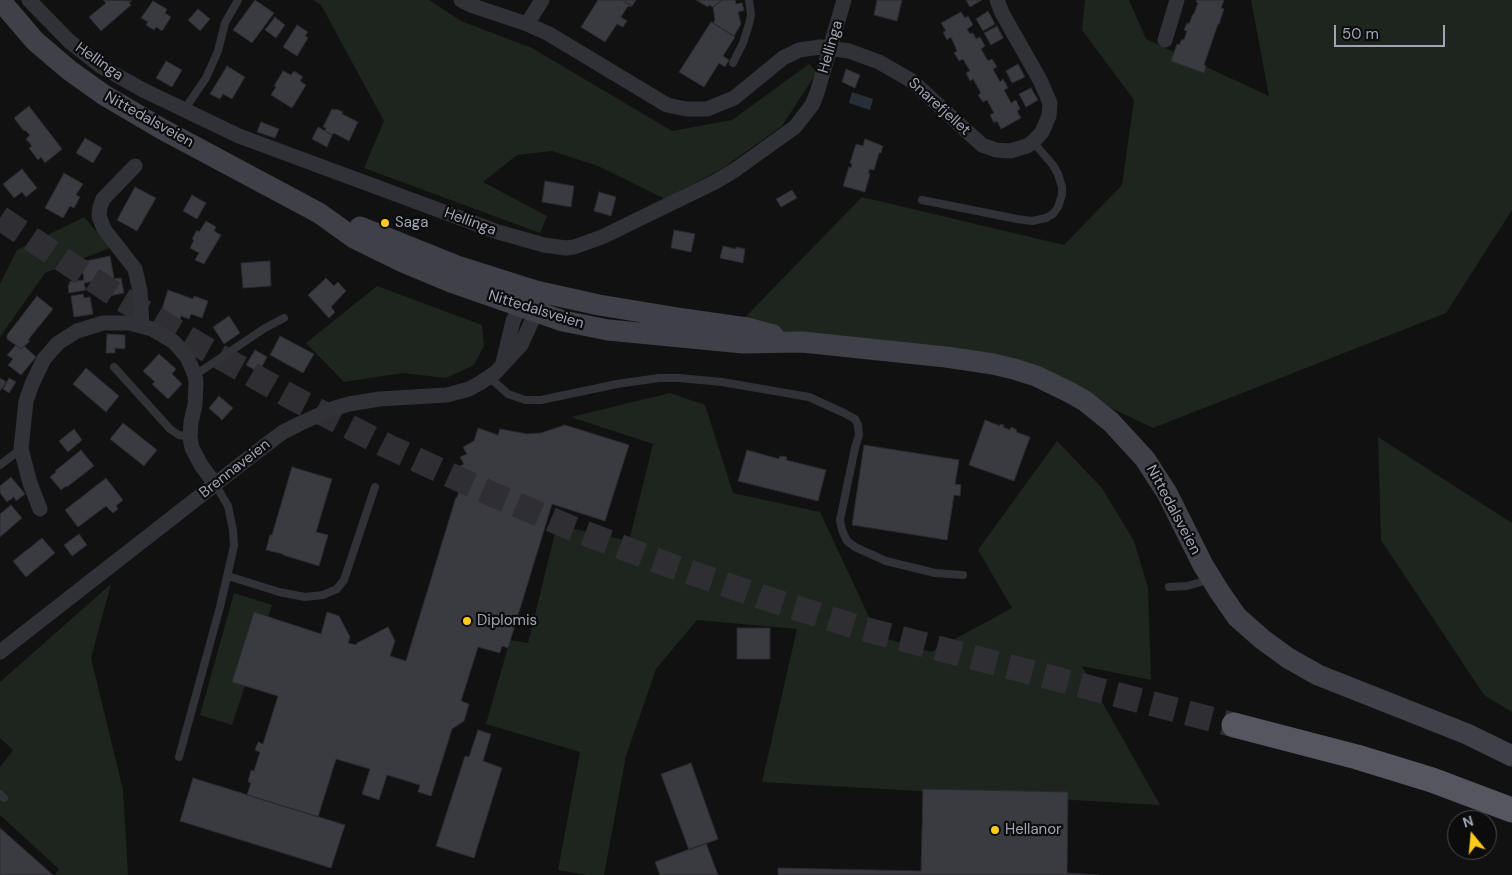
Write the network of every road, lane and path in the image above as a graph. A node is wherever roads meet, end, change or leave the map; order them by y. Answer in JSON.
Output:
{"nodes":[{"id":1,"x":0,"y":0,"type":"edge"},
{"id":2,"x":29,"y":0,"type":"edge"},
{"id":3,"x":238,"y":0,"type":"edge"},
{"id":4,"x":461,"y":0,"type":"edge"},
{"id":5,"x":542,"y":0,"type":"edge"},
{"id":6,"x":749,"y":0,"type":"edge"},
{"id":7,"x":844,"y":0,"type":"edge"},
{"id":8,"x":997,"y":0,"type":"edge"},
{"id":9,"x":1177,"y":0,"type":"edge"},
{"id":10,"x":527,"y":24,"type":"junction"},
{"id":11,"x":1165,"y":40,"type":"dead end"},
{"id":12,"x":830,"y":48,"type":"junction"},
{"id":13,"x":733,"y":63,"type":"dead end"},
{"id":14,"x":184,"y":110,"type":"junction"},
{"id":15,"x":1033,"y":142,"type":"junction"},
{"id":16,"x":134,"y":166,"type":"dead end"},
{"id":17,"x":922,"y":200,"type":"dead end"},
{"id":18,"x":319,"y":212,"type":"junction"},
{"id":19,"x":536,"y":291,"type":"junction"},
{"id":20,"x":528,"y":309,"type":"junction"},
{"id":21,"x":284,"y":318,"type":"dead end"},
{"id":22,"x":142,"y":325,"type":"junction"},
{"id":23,"x":802,"y":342,"type":"junction"},
{"id":24,"x":114,"y":367,"type":"dead end"},
{"id":25,"x":195,"y":375,"type":"junction"},
{"id":26,"x":489,"y":377,"type":"junction"},
{"id":27,"x":190,"y":437,"type":"junction"},
{"id":28,"x":21,"y":449,"type":"junction"},
{"id":29,"x":0,"y":465,"type":"edge"},
{"id":30,"x":215,"y":484,"type":"junction"},
{"id":31,"x":375,"y":487,"type":"dead end"},
{"id":32,"x":40,"y":509,"type":"dead end"},
{"id":33,"x":963,"y":575,"type":"dead end"},
{"id":34,"x":228,"y":576,"type":"junction"},
{"id":35,"x":1211,"y":579,"type":"junction"},
{"id":36,"x":1169,"y":587,"type":"dead end"},
{"id":37,"x":0,"y":652,"type":"edge"},
{"id":38,"x":1234,"y":725,"type":"tunnel mouth"},
{"id":39,"x":1512,"y":756,"type":"edge"},
{"id":40,"x":179,"y":757,"type":"dead end"},
{"id":41,"x":1512,"y":810,"type":"edge"}],
"edges":[{"from":1,"to":18,"type":"main road","name":"Nittedalsveien"},
{"from":2,"to":14,"type":"street","name":"Hellinga"},
{"from":3,"to":14,"type":"lane"},
{"from":4,"to":10,"type":"street","name":"Snarefjellet"},
{"from":5,"to":10,"type":"street"},
{"from":6,"to":13,"type":"lane"},
{"from":7,"to":12,"type":"street","name":"Hellinga"},
{"from":8,"to":15,"type":"street"},
{"from":9,"to":11,"type":"street"},
{"from":10,"to":12,"type":"street","name":"Snarefjellet"},
{"from":12,"to":14,"type":"street","name":"Hellinga"},
{"from":12,"to":15,"type":"street","name":"Snarefjellet"},
{"from":15,"to":17,"type":"lane"},
{"from":16,"to":22,"type":"street"},
{"from":18,"to":19,"type":"main road","name":"Nittedalsveien"},
{"from":18,"to":20,"type":"main road","name":"Nittedalsveien"},
{"from":19,"to":20,"type":"street","name":"Brennaveien"},
{"from":19,"to":23,"type":"main road","name":"Nittedalsveien"},
{"from":20,"to":23,"type":"main road","name":"Nittedalsveien"},
{"from":20,"to":26,"type":"street","name":"Brennaveien"},
{"from":21,"to":25,"type":"lane"},
{"from":22,"to":25,"type":"street"},
{"from":22,"to":28,"type":"street"},
{"from":23,"to":35,"type":"main road","name":"Nittedalsveien"},
{"from":24,"to":27,"type":"lane"},
{"from":25,"to":27,"type":"street"},
{"from":26,"to":30,"type":"street","name":"Brennaveien"},
{"from":26,"to":33,"type":"lane"},
{"from":27,"to":30,"type":"street"},
{"from":28,"to":29,"type":"lane"},
{"from":28,"to":32,"type":"street"},
{"from":30,"to":34,"type":"lane"},
{"from":30,"to":37,"type":"street","name":"Brennaveien"},
{"from":31,"to":34,"type":"lane"},
{"from":34,"to":40,"type":"lane"},
{"from":35,"to":36,"type":"lane"},
{"from":35,"to":39,"type":"main road","name":"Nittedalsveien"},
{"from":38,"to":41,"type":"highway"}]}
